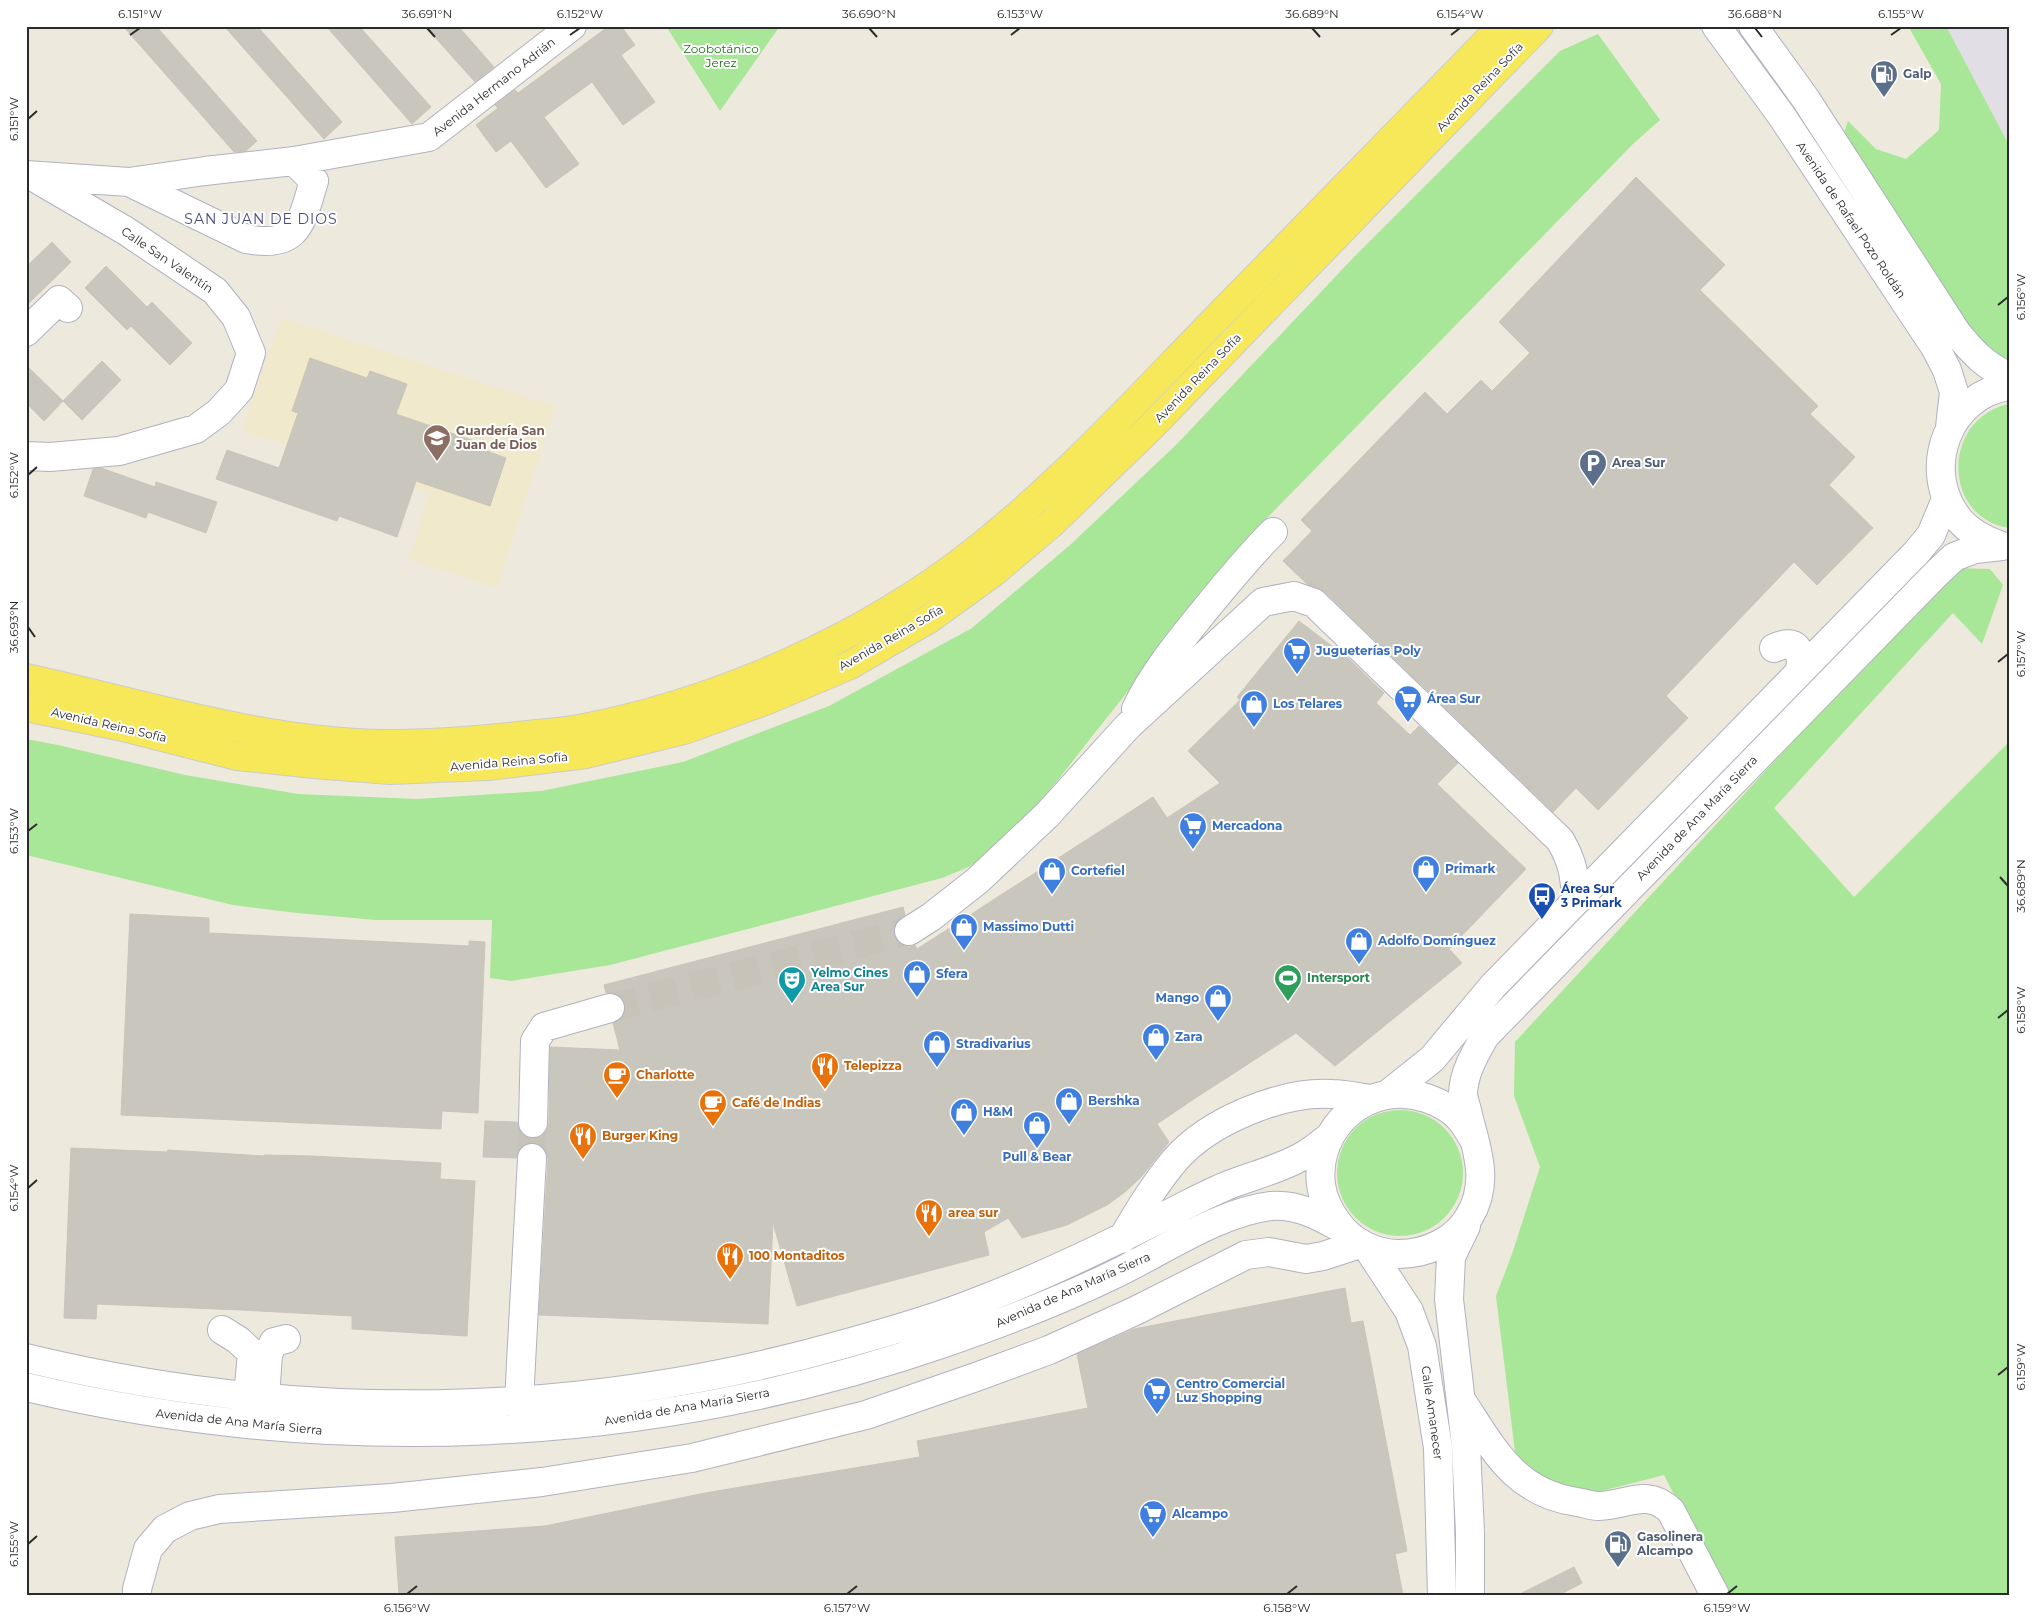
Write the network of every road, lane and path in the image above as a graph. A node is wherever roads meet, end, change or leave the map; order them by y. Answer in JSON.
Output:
{"nodes":[{"id":1,"x":572,"y":26,"type":"edge"},
{"id":2,"x":1502,"y":26,"type":"edge"},
{"id":3,"x":1539,"y":26,"type":"edge"},
{"id":4,"x":1753,"y":26,"type":"edge"},
{"id":5,"x":1731,"y":31,"type":"edge"},
{"id":6,"x":294,"y":161,"type":"junction"},
{"id":7,"x":29,"y":176,"type":"edge"},
{"id":8,"x":129,"y":182,"type":"junction"},
{"id":9,"x":68,"y":308,"type":"dead end"},
{"id":10,"x":26,"y":332,"type":"edge"},
{"id":11,"x":2009,"y":377,"type":"edge"},
{"id":12,"x":2009,"y":386,"type":"edge"},
{"id":13,"x":1950,"y":427,"type":"junction"},
{"id":14,"x":26,"y":456,"type":"edge"},
{"id":15,"x":1946,"y":499,"type":"junction"},
{"id":16,"x":1272,"y":532,"type":"dead end"},
{"id":17,"x":2005,"y":546,"type":"edge"},
{"id":18,"x":1790,"y":623,"type":"dead end"},
{"id":19,"x":1837,"y":634,"type":"junction"},
{"id":20,"x":1774,"y":648,"type":"dead end"},
{"id":21,"x":1800,"y":671,"type":"junction"},
{"id":22,"x":26,"y":678,"type":"edge"},
{"id":23,"x":26,"y":707,"type":"edge"},
{"id":24,"x":1128,"y":726,"type":"junction"},
{"id":25,"x":1576,"y":901,"type":"junction"},
{"id":26,"x":909,"y":931,"type":"tunnel mouth"},
{"id":27,"x":610,"y":1008,"type":"tunnel mouth"},
{"id":28,"x":1378,"y":1096,"type":"junction"},
{"id":29,"x":534,"y":1123,"type":"tunnel mouth"},
{"id":30,"x":1329,"y":1137,"type":"junction"},
{"id":31,"x":1475,"y":1142,"type":"junction"},
{"id":32,"x":532,"y":1158,"type":"tunnel mouth"},
{"id":33,"x":1469,"y":1218,"type":"junction"},
{"id":34,"x":1122,"y":1239,"type":"junction"},
{"id":35,"x":1356,"y":1240,"type":"junction"},
{"id":36,"x":222,"y":1330,"type":"dead end"},
{"id":37,"x":286,"y":1339,"type":"dead end"},
{"id":38,"x":26,"y":1358,"type":"edge"},
{"id":39,"x":26,"y":1387,"type":"edge"},
{"id":40,"x":257,"y":1397,"type":"junction"},
{"id":41,"x":1460,"y":1397,"type":"junction"},
{"id":42,"x":520,"y":1401,"type":"junction"},
{"id":43,"x":137,"y":1595,"type":"edge"},
{"id":44,"x":1442,"y":1595,"type":"edge"},
{"id":45,"x":1470,"y":1595,"type":"edge"},
{"id":46,"x":1715,"y":1595,"type":"edge"}],
"edges":[{"from":1,"to":6,"type":"street","name":"Avenida Hermano Adrián"},
{"from":2,"to":22,"type":"main road","name":"Avenida Reina Sofía"},
{"from":3,"to":23,"type":"main road","name":"Avenida Reina Sofía"},
{"from":4,"to":11,"type":"street"},
{"from":5,"to":13,"type":"street","name":"Avenida de Rafael Pozo Roldán"},
{"from":6,"to":8,"type":"street","name":"Avenida Hermano Adrián"},
{"from":6,"to":8,"type":"street","name":"Avenida Hermano Adrián"},
{"from":7,"to":8,"type":"street","name":"Avenida Hermano Adrián"},
{"from":7,"to":14,"type":"street","name":"Calle San Valentín"},
{"from":9,"to":10,"type":"street"},
{"from":12,"to":13,"type":"street"},
{"from":13,"to":15,"type":"street"},
{"from":15,"to":17,"type":"street"},
{"from":15,"to":19,"type":"street","name":"Avenida de Ana María Sierra"},
{"from":16,"to":24,"type":"street"},
{"from":17,"to":31,"type":"street","name":"Avenida de Ana María Sierra"},
{"from":18,"to":19,"type":"street"},
{"from":19,"to":21,"type":"street","name":"Avenida de Ana María Sierra"},
{"from":20,"to":21,"type":"street"},
{"from":21,"to":25,"type":"street","name":"Avenida de Ana María Sierra"},
{"from":24,"to":25,"type":"street"},
{"from":24,"to":26,"type":"street"},
{"from":25,"to":28,"type":"street","name":"Avenida de Ana María Sierra"},
{"from":27,"to":29,"type":"street"},
{"from":28,"to":30,"type":"street","name":"Avenida de Ana María Sierra"},
{"from":28,"to":31,"type":"street","name":"Avenida de Ana María Sierra"},
{"from":28,"to":34,"type":"street"},
{"from":30,"to":34,"type":"street","name":"Avenida de Ana María Sierra"},
{"from":30,"to":35,"type":"street","name":"Avenida de Ana María Sierra"},
{"from":31,"to":33,"type":"street","name":"Avenida de Ana María Sierra"},
{"from":32,"to":42,"type":"street"},
{"from":33,"to":35,"type":"street","name":"Avenida de Ana María Sierra"},
{"from":33,"to":41,"type":"street"},
{"from":34,"to":42,"type":"street","name":"Avenida de Ana María Sierra"},
{"from":35,"to":39,"type":"street","name":"Avenida de Ana María Sierra"},
{"from":35,"to":43,"type":"street"},
{"from":35,"to":44,"type":"street","name":"Calle Amanecer"},
{"from":36,"to":40,"type":"street"},
{"from":37,"to":40,"type":"street"},
{"from":38,"to":40,"type":"street","name":"Avenida de Ana María Sierra"},
{"from":40,"to":42,"type":"street","name":"Avenida de Ana María Sierra"},
{"from":41,"to":45,"type":"street"},
{"from":41,"to":46,"type":"street"}]}
